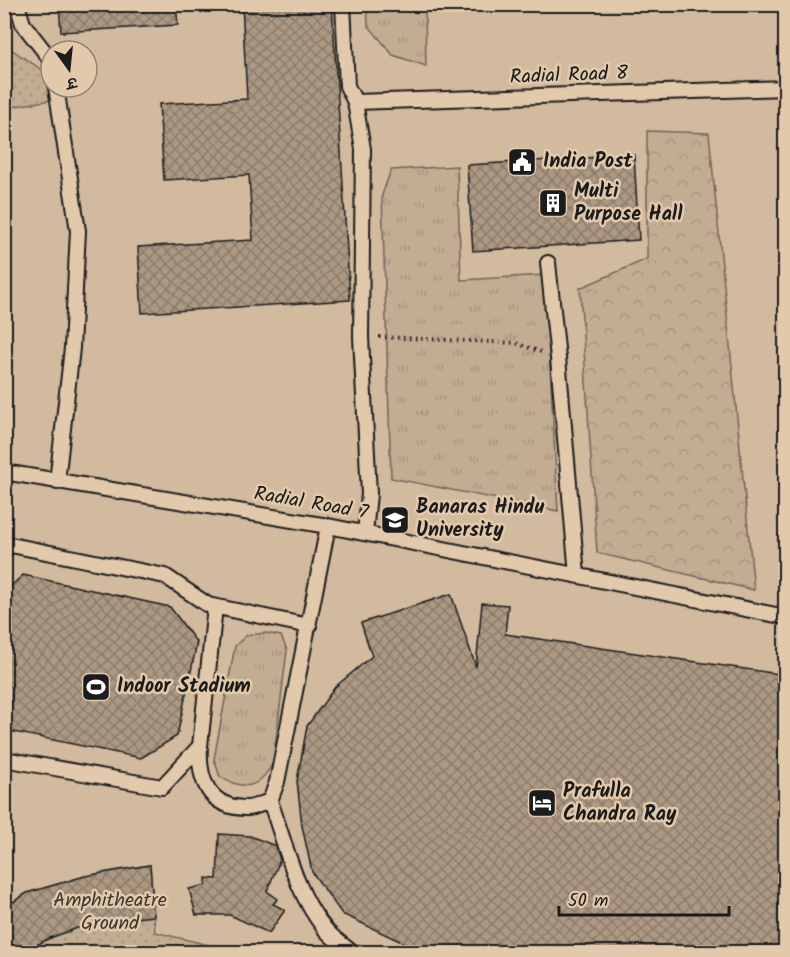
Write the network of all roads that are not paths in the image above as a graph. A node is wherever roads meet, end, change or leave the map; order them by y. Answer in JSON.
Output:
{"nodes":[{"id":1,"x":17,"y":4,"type":"edge"},
{"id":2,"x":343,"y":4,"type":"edge"},
{"id":3,"x":39,"y":44,"type":"edge"},
{"id":4,"x":786,"y":88,"type":"edge"},
{"id":5,"x":58,"y":99,"type":"edge"},
{"id":6,"x":355,"y":102,"type":"junction"},
{"id":7,"x":548,"y":263,"type":"dead end"},
{"id":8,"x":4,"y":472,"type":"edge"},
{"id":9,"x":57,"y":482,"type":"junction"},
{"id":10,"x":328,"y":526,"type":"junction"},
{"id":11,"x":365,"y":533,"type":"junction"},
{"id":12,"x":4,"y":550,"type":"edge"},
{"id":13,"x":577,"y":575,"type":"junction"},
{"id":14,"x":215,"y":607,"type":"junction"},
{"id":15,"x":786,"y":617,"type":"edge"},
{"id":16,"x":309,"y":626,"type":"junction"},
{"id":17,"x":200,"y":746,"type":"junction"},
{"id":18,"x":4,"y":759,"type":"edge"},
{"id":19,"x":270,"y":801,"type":"junction"},
{"id":20,"x":354,"y":952,"type":"edge"}],
"edges":[{"from":1,"to":3,"type":"lane"},
{"from":2,"to":6,"type":"lane"},
{"from":4,"to":6,"type":"lane","name":"Radial Road 8"},
{"from":5,"to":9,"type":"lane"},
{"from":6,"to":11,"type":"lane"},
{"from":7,"to":13,"type":"lane"},
{"from":8,"to":9,"type":"lane","name":"Radial Road 7"},
{"from":9,"to":10,"type":"lane","name":"Radial Road 7"},
{"from":10,"to":11,"type":"lane","name":"Radial Road 7"},
{"from":10,"to":16,"type":"lane"},
{"from":11,"to":13,"type":"lane","name":"Radial Road 7"},
{"from":12,"to":14,"type":"lane"},
{"from":13,"to":15,"type":"lane","name":"Radial Road 7"},
{"from":14,"to":16,"type":"lane"},
{"from":14,"to":17,"type":"lane"},
{"from":16,"to":19,"type":"lane"},
{"from":17,"to":18,"type":"lane"},
{"from":17,"to":19,"type":"lane"},
{"from":19,"to":20,"type":"lane"}]}
